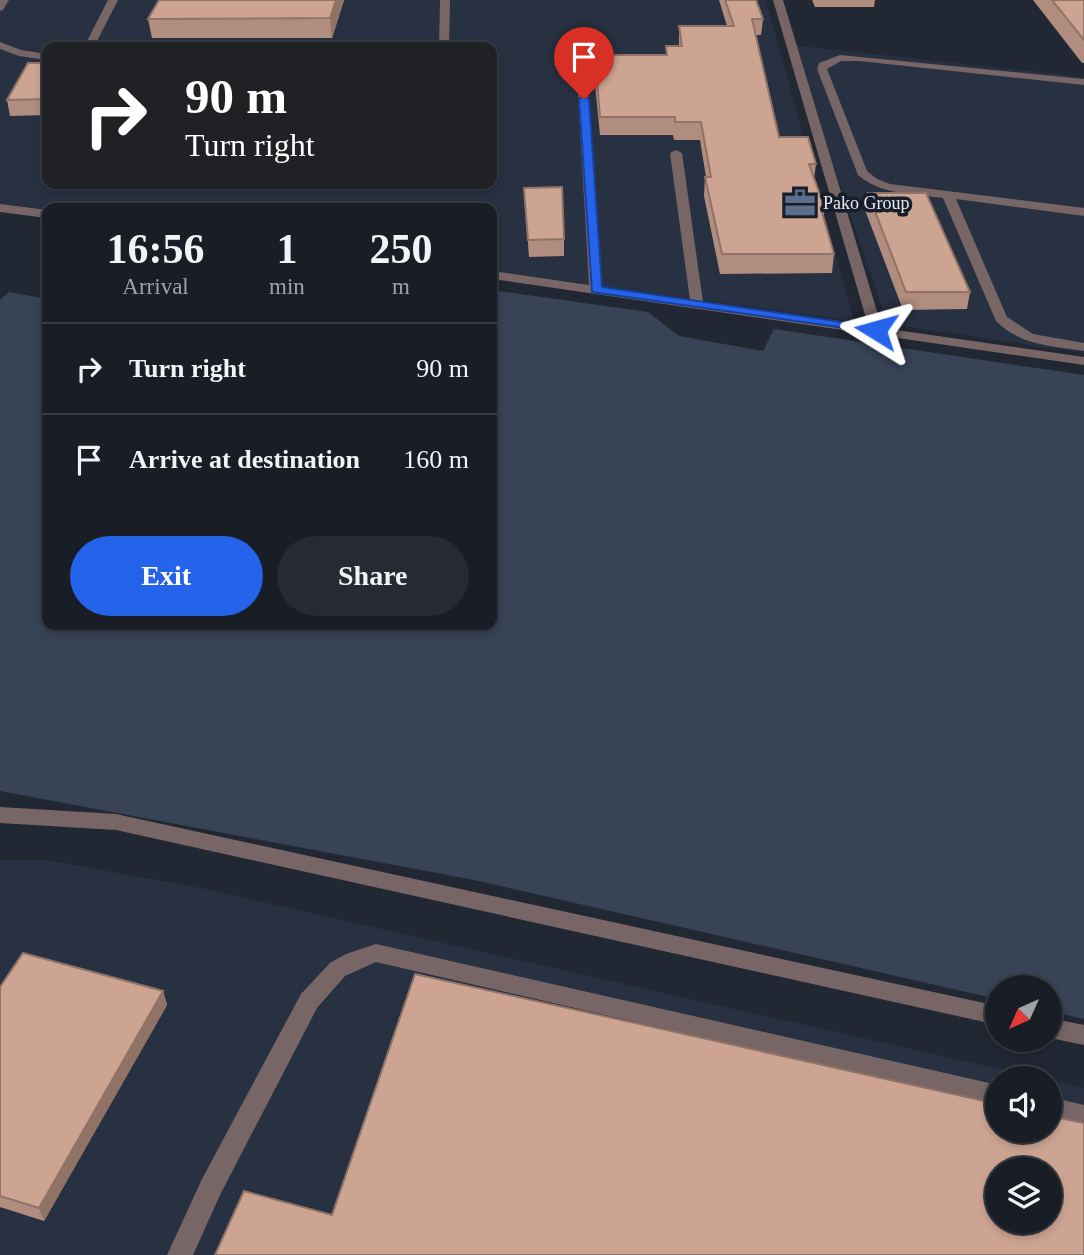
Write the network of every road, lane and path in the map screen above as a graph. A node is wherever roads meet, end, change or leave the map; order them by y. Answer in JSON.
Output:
{"nodes":[{"id":1,"x":4,"y":0,"type":"edge"},
{"id":2,"x":113,"y":0,"type":"edge"},
{"id":3,"x":446,"y":0,"type":"edge"},
{"id":4,"x":778,"y":0,"type":"edge"},
{"id":5,"x":0,"y":8,"type":"edge"},
{"id":6,"x":92,"y":42,"type":"edge"},
{"id":7,"x":444,"y":42,"type":"edge"},
{"id":8,"x":0,"y":45,"type":"edge"},
{"id":9,"x":42,"y":56,"type":"edge"},
{"id":10,"x":582,"y":72,"type":"dead end"},
{"id":11,"x":1084,"y":82,"type":"edge"},
{"id":12,"x":676,"y":153,"type":"dead end"},
{"id":13,"x":948,"y":195,"type":"junction"},
{"id":14,"x":0,"y":208,"type":"edge"},
{"id":15,"x":1084,"y":212,"type":"edge"},
{"id":16,"x":42,"y":213,"type":"edge"},
{"id":17,"x":497,"y":276,"type":"edge"},
{"id":18,"x":596,"y":290,"type":"junction"},
{"id":19,"x":697,"y":304,"type":"junction"},
{"id":20,"x":876,"y":330,"type":"junction"},
{"id":21,"x":1084,"y":347,"type":"edge"},
{"id":22,"x":1084,"y":361,"type":"edge"},
{"id":23,"x":0,"y":815,"type":"edge"},
{"id":24,"x":985,"y":1013,"type":"edge"},
{"id":25,"x":1062,"y":1030,"type":"edge"},
{"id":26,"x":1084,"y":1035,"type":"edge"},
{"id":27,"x":985,"y":1093,"type":"edge"},
{"id":28,"x":1062,"y":1111,"type":"edge"},
{"id":29,"x":1084,"y":1116,"type":"edge"},
{"id":30,"x":180,"y":1255,"type":"edge"}],
"edges":[{"from":1,"to":5,"type":"street"},
{"from":2,"to":6,"type":"street"},
{"from":3,"to":7,"type":"street"},
{"from":4,"to":20,"type":"street"},
{"from":8,"to":9,"type":"street"},
{"from":10,"to":18,"type":"street"},
{"from":11,"to":13,"type":"street"},
{"from":12,"to":19,"type":"street"},
{"from":13,"to":15,"type":"street"},
{"from":13,"to":21,"type":"street"},
{"from":14,"to":16,"type":"street"},
{"from":17,"to":18,"type":"street"},
{"from":18,"to":19,"type":"street"},
{"from":19,"to":20,"type":"street"},
{"from":20,"to":22,"type":"street"},
{"from":23,"to":24,"type":"street"},
{"from":25,"to":26,"type":"street"},
{"from":27,"to":30,"type":"street"},
{"from":28,"to":29,"type":"street"}]}
